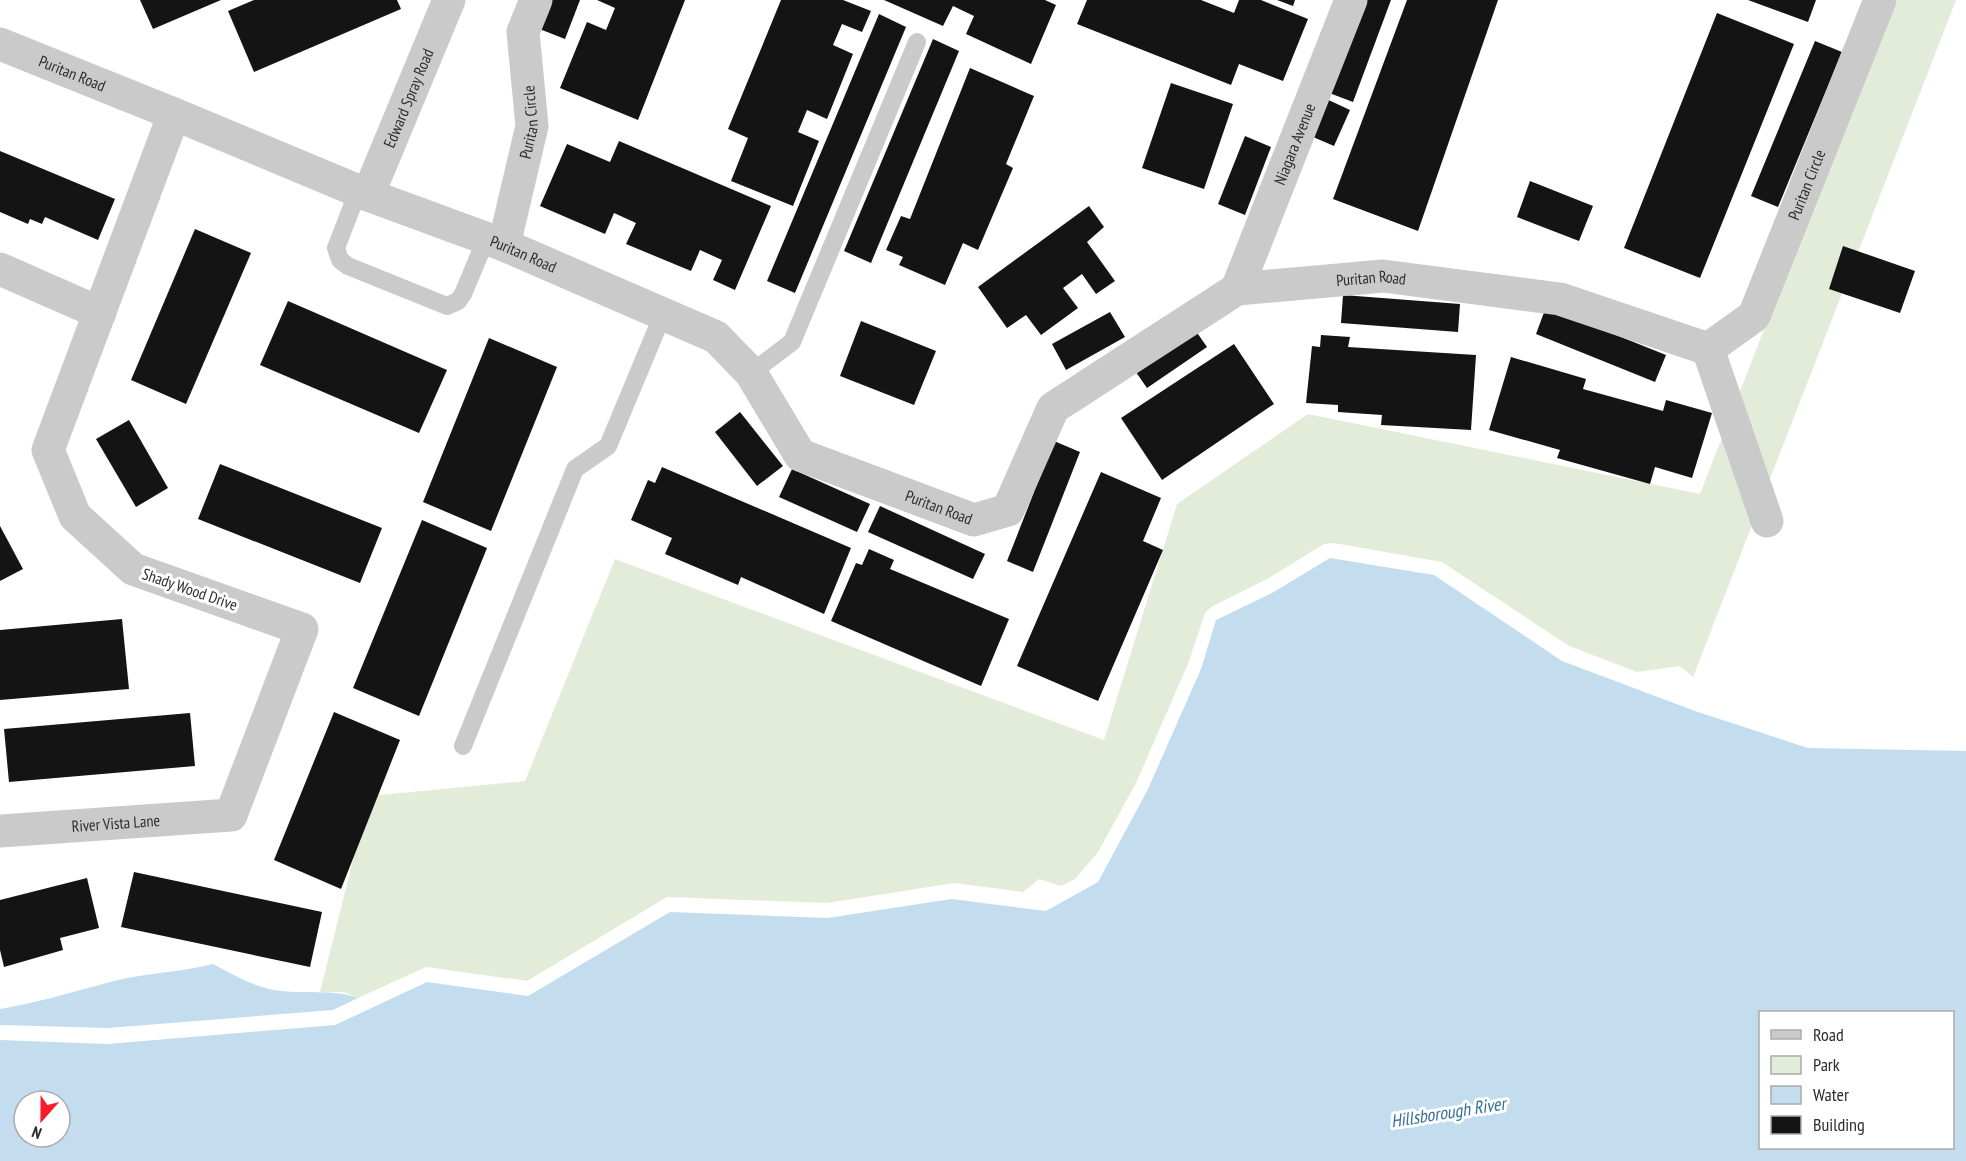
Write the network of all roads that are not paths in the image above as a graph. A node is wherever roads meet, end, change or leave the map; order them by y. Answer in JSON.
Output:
{"nodes":[{"id":1,"x":449,"y":0,"type":"edge"},
{"id":2,"x":536,"y":0,"type":"edge"},
{"id":3,"x":1351,"y":0,"type":"edge"},
{"id":4,"x":1880,"y":0,"type":"edge"},
{"id":5,"x":917,"y":42,"type":"dead end"},
{"id":6,"x":0,"y":44,"type":"edge"},
{"id":7,"x":174,"y":114,"type":"junction"},
{"id":8,"x":363,"y":193,"type":"junction"},
{"id":9,"x":495,"y":242,"type":"junction"},
{"id":10,"x":0,"y":269,"type":"edge"},
{"id":11,"x":1237,"y":289,"type":"junction"},
{"id":12,"x":100,"y":313,"type":"junction"},
{"id":13,"x":663,"y":314,"type":"junction"},
{"id":14,"x":1708,"y":349,"type":"junction"},
{"id":15,"x":751,"y":374,"type":"junction"},
{"id":16,"x":1767,"y":521,"type":"dead end"},
{"id":17,"x":463,"y":746,"type":"dead end"},
{"id":18,"x":231,"y":815,"type":"joint"},
{"id":19,"x":0,"y":831,"type":"edge"}],
"edges":[{"from":1,"to":8,"type":"street","name":"Edward Spray Road"},
{"from":2,"to":9,"type":"street","name":"Puritan Circle"},
{"from":3,"to":11,"type":"street","name":"Niagara Avenue"},
{"from":4,"to":14,"type":"street","name":"Puritan Circle"},
{"from":5,"to":15,"type":"lane"},
{"from":6,"to":7,"type":"street","name":"Puritan Road"},
{"from":7,"to":8,"type":"street","name":"Puritan Road"},
{"from":7,"to":12,"type":"street","name":"Shady Wood Drive"},
{"from":8,"to":9,"type":"street","name":"Puritan Road"},
{"from":8,"to":9,"type":"lane"},
{"from":9,"to":13,"type":"street","name":"Puritan Road"},
{"from":10,"to":12,"type":"street"},
{"from":11,"to":14,"type":"street","name":"Puritan Road"},
{"from":11,"to":15,"type":"street","name":"Puritan Road"},
{"from":12,"to":18,"type":"street","name":"Shady Wood Drive"},
{"from":13,"to":15,"type":"street","name":"Puritan Road"},
{"from":13,"to":17,"type":"lane"},
{"from":14,"to":16,"type":"street"},
{"from":18,"to":19,"type":"street","name":"River Vista Lane"}]}
